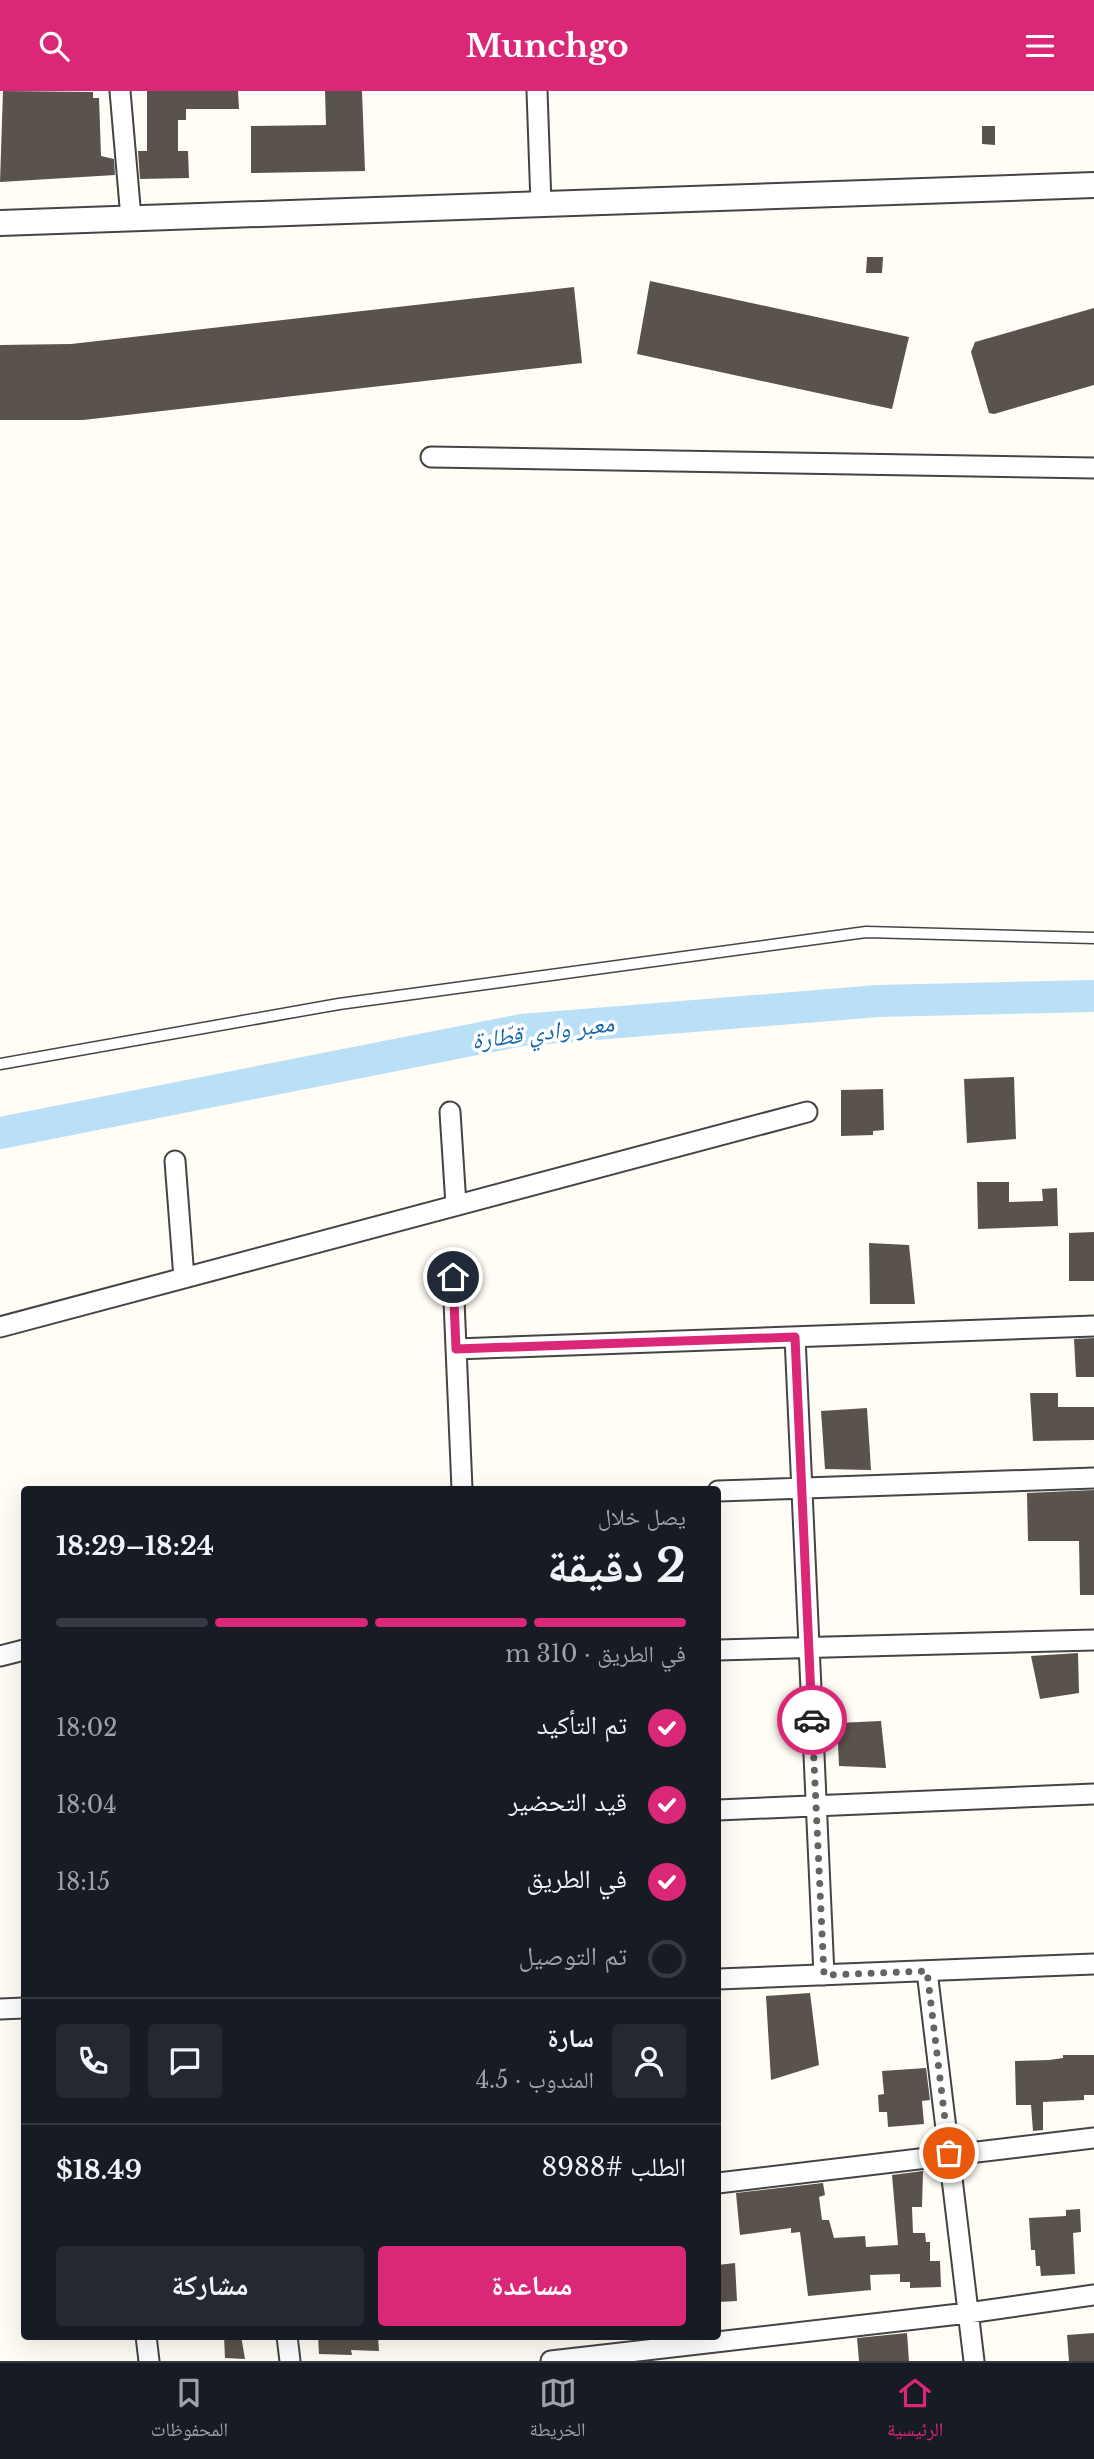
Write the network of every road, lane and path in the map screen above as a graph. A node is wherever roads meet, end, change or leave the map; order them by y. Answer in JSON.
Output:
{"nodes":[{"id":1,"x":120,"y":91,"type":"edge"},
{"id":2,"x":537,"y":91,"type":"edge"},
{"id":3,"x":1094,"y":185,"type":"edge"},
{"id":4,"x":541,"y":204,"type":"junction"},
{"id":5,"x":131,"y":218,"type":"junction"},
{"id":6,"x":0,"y":223,"type":"edge"},
{"id":7,"x":431,"y":457,"type":"dead end"},
{"id":8,"x":1094,"y":468,"type":"edge"},
{"id":9,"x":1094,"y":938,"type":"edge"},
{"id":10,"x":0,"y":1064,"type":"edge"},
{"id":11,"x":450,"y":1112,"type":"dead end"},
{"id":12,"x":807,"y":1112,"type":"dead end"},
{"id":13,"x":175,"y":1161,"type":"dead end"},
{"id":14,"x":456,"y":1205,"type":"junction"},
{"id":15,"x":453,"y":1277,"type":"dead end"},
{"id":16,"x":184,"y":1278,"type":"junction"},
{"id":17,"x":1094,"y":1326,"type":"edge"},
{"id":18,"x":0,"y":1327,"type":"edge"},
{"id":19,"x":795,"y":1337,"type":"junction"},
{"id":20,"x":456,"y":1349,"type":"junction"},
{"id":21,"x":1094,"y":1478,"type":"edge"},
{"id":22,"x":462,"y":1486,"type":"edge"},
{"id":23,"x":802,"y":1488,"type":"junction"},
{"id":24,"x":721,"y":1491,"type":"edge"},
{"id":25,"x":1094,"y":1640,"type":"edge"},
{"id":26,"x":809,"y":1648,"type":"junction"},
{"id":27,"x":721,"y":1650,"type":"edge"},
{"id":28,"x":21,"y":1651,"type":"edge"},
{"id":29,"x":0,"y":1656,"type":"edge"},
{"id":30,"x":1094,"y":1794,"type":"edge"},
{"id":31,"x":816,"y":1806,"type":"junction"},
{"id":32,"x":721,"y":1810,"type":"edge"},
{"id":33,"x":1094,"y":1963,"type":"edge"},
{"id":34,"x":927,"y":1971,"type":"junction"},
{"id":35,"x":824,"y":1975,"type":"junction"},
{"id":36,"x":721,"y":1979,"type":"edge"},
{"id":37,"x":21,"y":2008,"type":"edge"},
{"id":38,"x":0,"y":2009,"type":"edge"},
{"id":39,"x":1094,"y":2138,"type":"edge"},
{"id":40,"x":949,"y":2153,"type":"junction"},
{"id":41,"x":721,"y":2183,"type":"edge"},
{"id":42,"x":1094,"y":2295,"type":"edge"},
{"id":43,"x":968,"y":2313,"type":"junction"},
{"id":44,"x":146,"y":2340,"type":"edge"},
{"id":45,"x":287,"y":2340,"type":"edge"},
{"id":46,"x":635,"y":2350,"type":"edge"},
{"id":47,"x":149,"y":2361,"type":"edge"},
{"id":48,"x":290,"y":2361,"type":"edge"},
{"id":49,"x":551,"y":2361,"type":"edge"},
{"id":50,"x":974,"y":2361,"type":"edge"}],
"edges":[{"from":1,"to":5,"type":"street"},
{"from":2,"to":4,"type":"street"},
{"from":3,"to":4,"type":"street"},
{"from":4,"to":5,"type":"street"},
{"from":5,"to":6,"type":"street"},
{"from":7,"to":8,"type":"street"},
{"from":9,"to":10,"type":"lane"},
{"from":11,"to":14,"type":"street"},
{"from":12,"to":14,"type":"street"},
{"from":13,"to":16,"type":"street"},
{"from":14,"to":16,"type":"street"},
{"from":15,"to":20,"type":"street"},
{"from":16,"to":18,"type":"street"},
{"from":17,"to":19,"type":"street"},
{"from":19,"to":20,"type":"street"},
{"from":19,"to":23,"type":"street"},
{"from":20,"to":22,"type":"street"},
{"from":21,"to":23,"type":"street"},
{"from":23,"to":24,"type":"street"},
{"from":23,"to":26,"type":"street"},
{"from":25,"to":26,"type":"street"},
{"from":26,"to":27,"type":"street"},
{"from":26,"to":31,"type":"street"},
{"from":28,"to":29,"type":"street"},
{"from":30,"to":31,"type":"street"},
{"from":31,"to":32,"type":"street"},
{"from":31,"to":35,"type":"street"},
{"from":33,"to":34,"type":"street"},
{"from":34,"to":35,"type":"street"},
{"from":34,"to":40,"type":"street"},
{"from":35,"to":36,"type":"street"},
{"from":37,"to":38,"type":"street"},
{"from":39,"to":40,"type":"street"},
{"from":40,"to":41,"type":"street"},
{"from":40,"to":43,"type":"street"},
{"from":42,"to":43,"type":"street"},
{"from":43,"to":46,"type":"street"},
{"from":43,"to":50,"type":"street"},
{"from":44,"to":47,"type":"street"},
{"from":45,"to":48,"type":"street"},
{"from":46,"to":49,"type":"street"}]}
